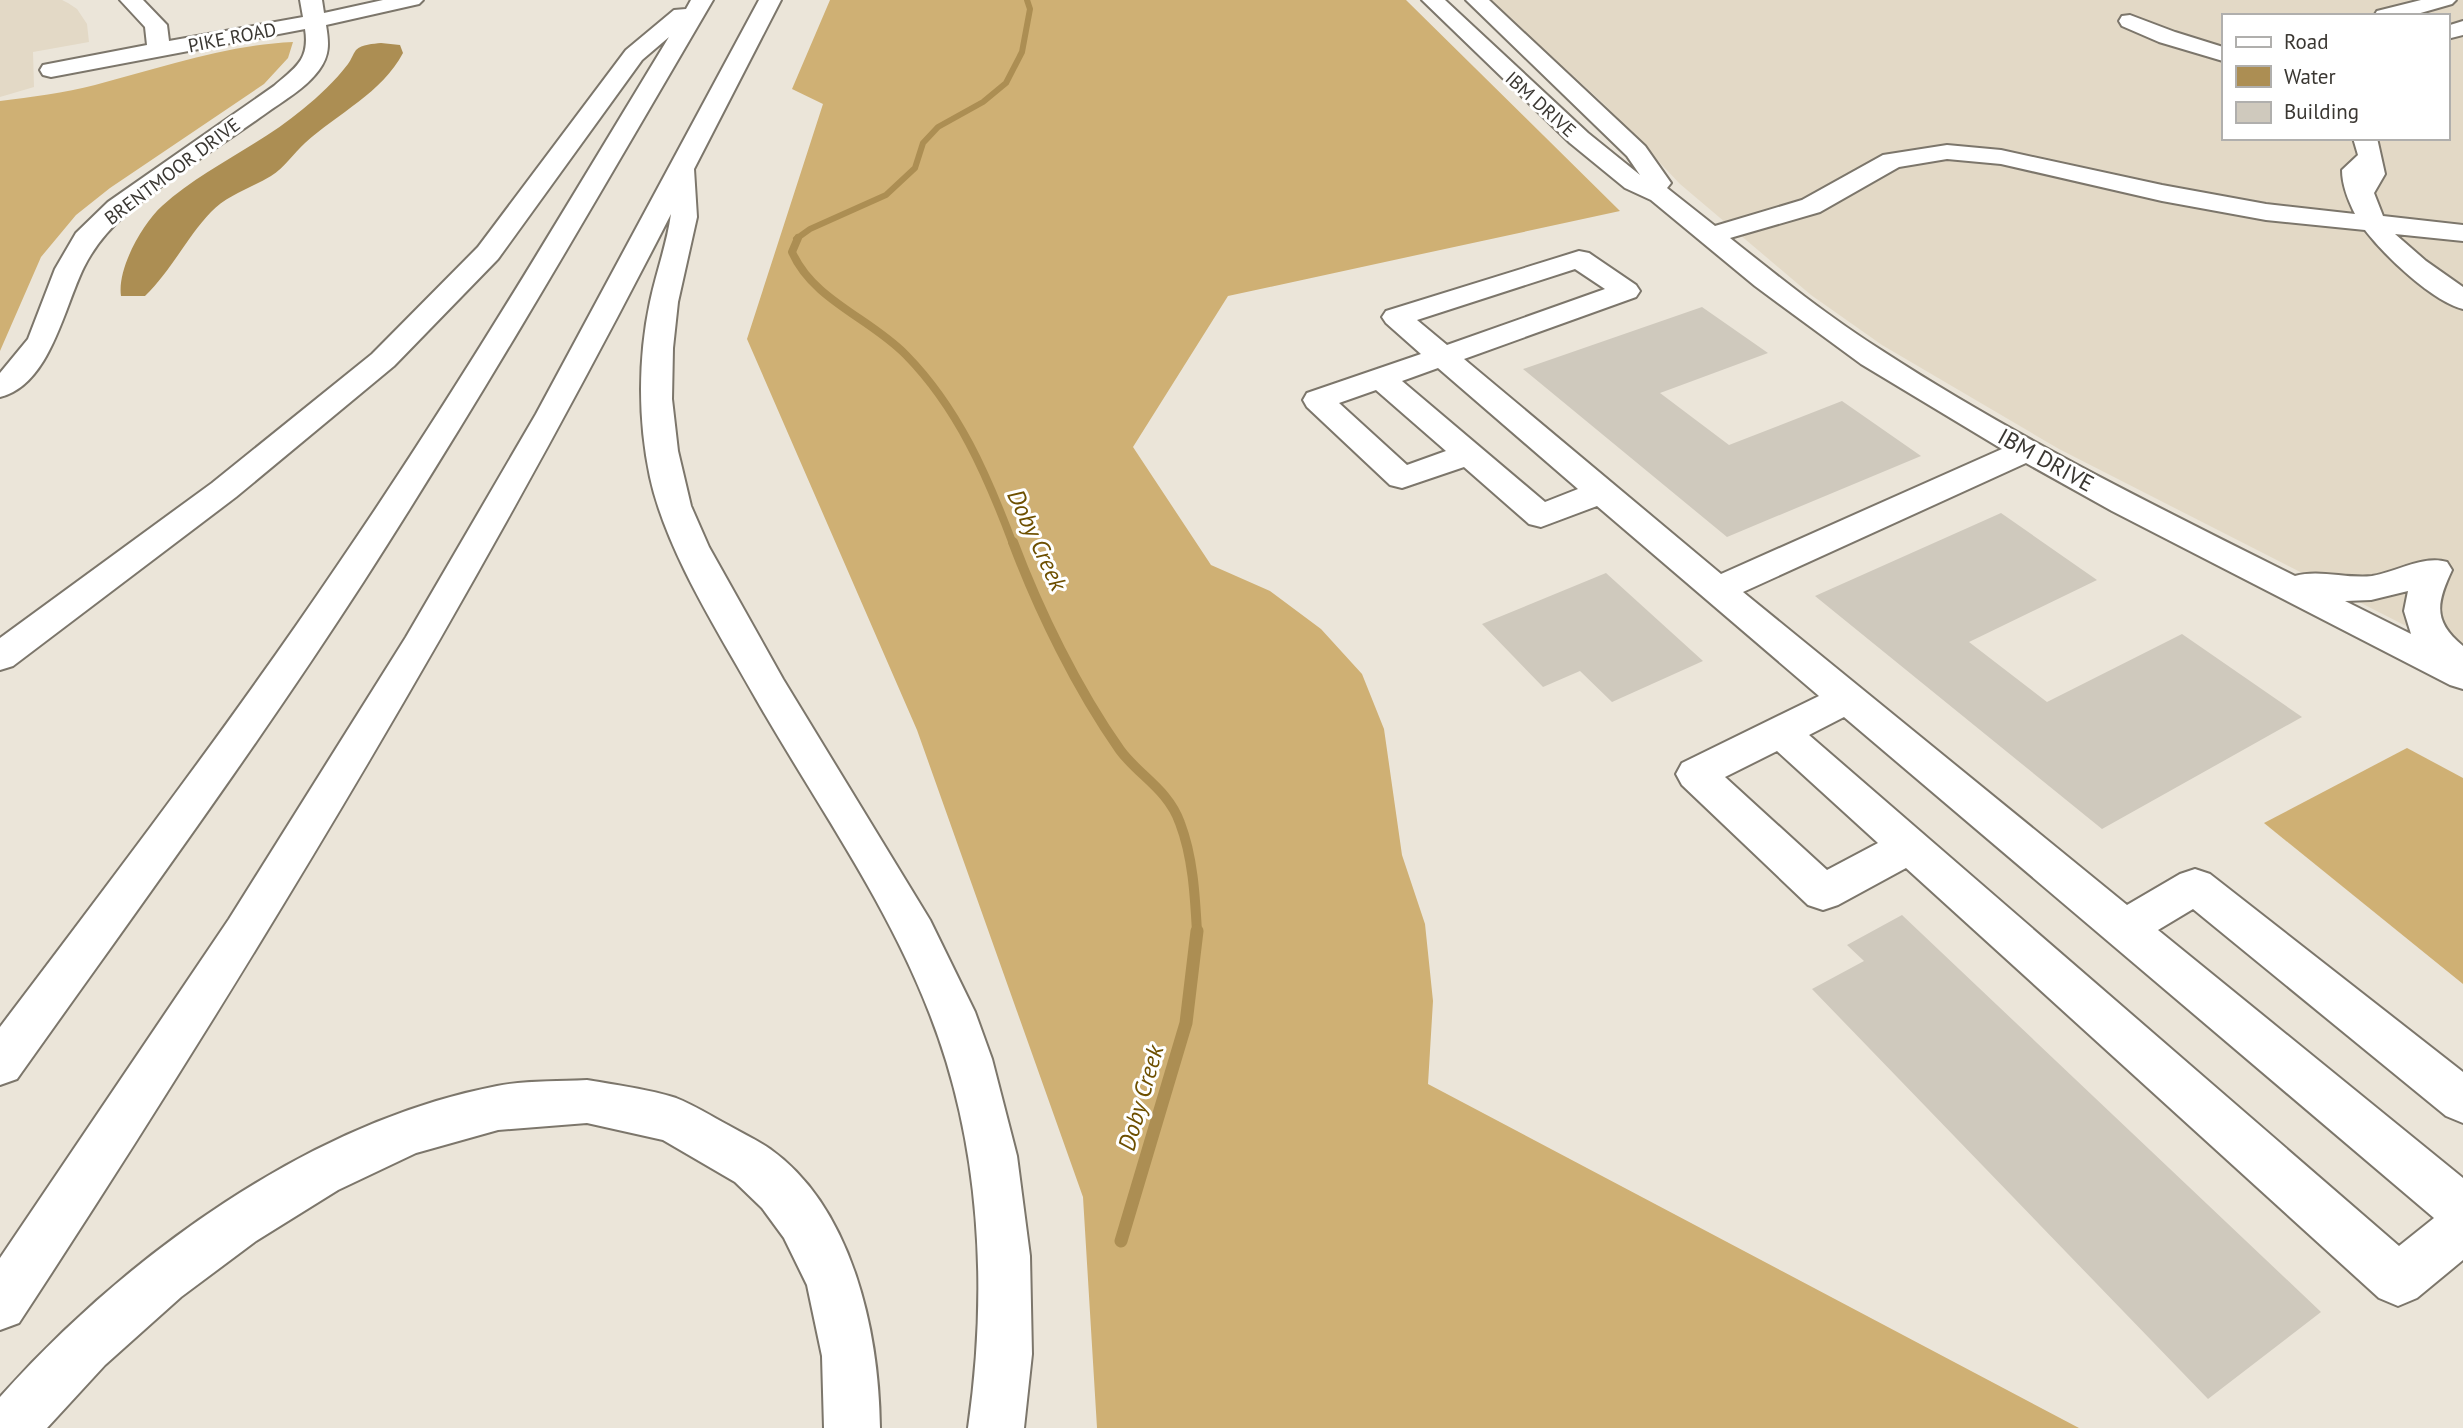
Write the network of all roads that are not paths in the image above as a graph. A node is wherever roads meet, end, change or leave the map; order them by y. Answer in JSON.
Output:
{"nodes":[{"id":1,"x":131,"y":0,"type":"edge"},
{"id":2,"x":412,"y":0,"type":"edge"},
{"id":3,"x":701,"y":0,"type":"edge"},
{"id":4,"x":770,"y":0,"type":"edge"},
{"id":5,"x":1433,"y":0,"type":"edge"},
{"id":6,"x":1477,"y":0,"type":"edge"},
{"id":7,"x":2445,"y":0,"type":"edge"},
{"id":8,"x":313,"y":11,"type":"edge"},
{"id":9,"x":2392,"y":14,"type":"edge"},
{"id":10,"x":2130,"y":21,"type":"dead end"},
{"id":11,"x":159,"y":50,"type":"junction"},
{"id":12,"x":2222,"y":54,"type":"edge"},
{"id":13,"x":51,"y":70,"type":"dead end"},
{"id":14,"x":2367,"y":148,"type":"edge"},
{"id":15,"x":682,"y":167,"type":"junction"},
{"id":16,"x":1660,"y":195,"type":"junction"},
{"id":17,"x":1811,"y":206,"type":"junction"},
{"id":18,"x":2375,"y":225,"type":"junction"},
{"id":19,"x":2463,"y":233,"type":"edge"},
{"id":20,"x":1709,"y":236,"type":"junction"},
{"id":21,"x":1792,"y":300,"type":"junction"},
{"id":22,"x":2463,"y":300,"type":"edge"},
{"id":23,"x":1441,"y":356,"type":"junction"},
{"id":24,"x":1380,"y":378,"type":"junction"},
{"id":25,"x":0,"y":388,"type":"edge"},
{"id":26,"x":2027,"y":450,"type":"junction"},
{"id":27,"x":1468,"y":454,"type":"junction"},
{"id":28,"x":1602,"y":492,"type":"junction"},
{"id":29,"x":2449,"y":563,"type":"edge"},
{"id":30,"x":2274,"y":580,"type":"junction"},
{"id":31,"x":1717,"y":590,"type":"junction"},
{"id":32,"x":2365,"y":626,"type":"junction"},
{"id":33,"x":0,"y":657,"type":"edge"},
{"id":34,"x":2463,"y":666,"type":"edge"},
{"id":35,"x":2463,"y":676,"type":"edge"},
{"id":36,"x":1847,"y":698,"type":"junction"},
{"id":37,"x":1781,"y":732,"type":"junction"},
{"id":38,"x":1909,"y":846,"type":"junction"},
{"id":39,"x":2123,"y":929,"type":"junction"},
{"id":40,"x":0,"y":1064,"type":"edge"},
{"id":41,"x":2463,"y":1101,"type":"edge"},
{"id":42,"x":2463,"y":1210,"type":"edge"},
{"id":43,"x":2463,"y":1227,"type":"edge"},
{"id":44,"x":0,"y":1304,"type":"edge"},
{"id":45,"x":10,"y":1428,"type":"edge"},
{"id":46,"x":852,"y":1428,"type":"edge"},
{"id":47,"x":996,"y":1428,"type":"edge"}],
"edges":[{"from":1,"to":11,"type":"main road"},
{"from":2,"to":8,"type":"main road","name":"PIKE ROAD"},
{"from":3,"to":33,"type":"main road"},
{"from":3,"to":40,"type":"main road"},
{"from":4,"to":15,"type":"main road"},
{"from":5,"to":16,"type":"main road","name":"IBM DRIVE"},
{"from":6,"to":16,"type":"main road","name":"IBM DRIVE"},
{"from":7,"to":9,"type":"main road"},
{"from":8,"to":11,"type":"main road","name":"PIKE ROAD"},
{"from":8,"to":25,"type":"main road","name":"BRENTMOOR DRIVE"},
{"from":10,"to":12,"type":"main road"},
{"from":11,"to":13,"type":"main road","name":"PIKE ROAD"},
{"from":14,"to":18,"type":"main road"},
{"from":15,"to":44,"type":"main road"},
{"from":15,"to":47,"type":"main road"},
{"from":16,"to":17,"type":"main road"},
{"from":16,"to":20,"type":"main road","name":"IBM DRIVE"},
{"from":17,"to":18,"type":"main road"},
{"from":17,"to":20,"type":"main road"},
{"from":17,"to":21,"type":"main road"},
{"from":18,"to":19,"type":"main road"},
{"from":18,"to":22,"type":"main road"},
{"from":20,"to":21,"type":"main road","name":"IBM DRIVE"},
{"from":21,"to":26,"type":"main road","name":"IBM DRIVE"},
{"from":23,"to":23,"type":"main road"},
{"from":23,"to":24,"type":"main road"},
{"from":23,"to":28,"type":"main road"},
{"from":24,"to":27,"type":"main road"},
{"from":24,"to":27,"type":"main road"},
{"from":26,"to":30,"type":"main road","name":"IBM DRIVE"},
{"from":26,"to":31,"type":"main road"},
{"from":27,"to":28,"type":"main road"},
{"from":28,"to":31,"type":"main road"},
{"from":29,"to":30,"type":"main road"},
{"from":29,"to":32,"type":"main road"},
{"from":29,"to":34,"type":"main road"},
{"from":30,"to":32,"type":"main road","name":"IBM DRIVE"},
{"from":31,"to":36,"type":"main road"},
{"from":32,"to":35,"type":"main road","name":"IBM DRIVE"},
{"from":36,"to":37,"type":"main road"},
{"from":36,"to":39,"type":"main road"},
{"from":37,"to":38,"type":"main road"},
{"from":37,"to":38,"type":"main road"},
{"from":38,"to":43,"type":"main road"},
{"from":39,"to":41,"type":"main road"},
{"from":39,"to":42,"type":"main road"},
{"from":45,"to":46,"type":"main road"}]}
